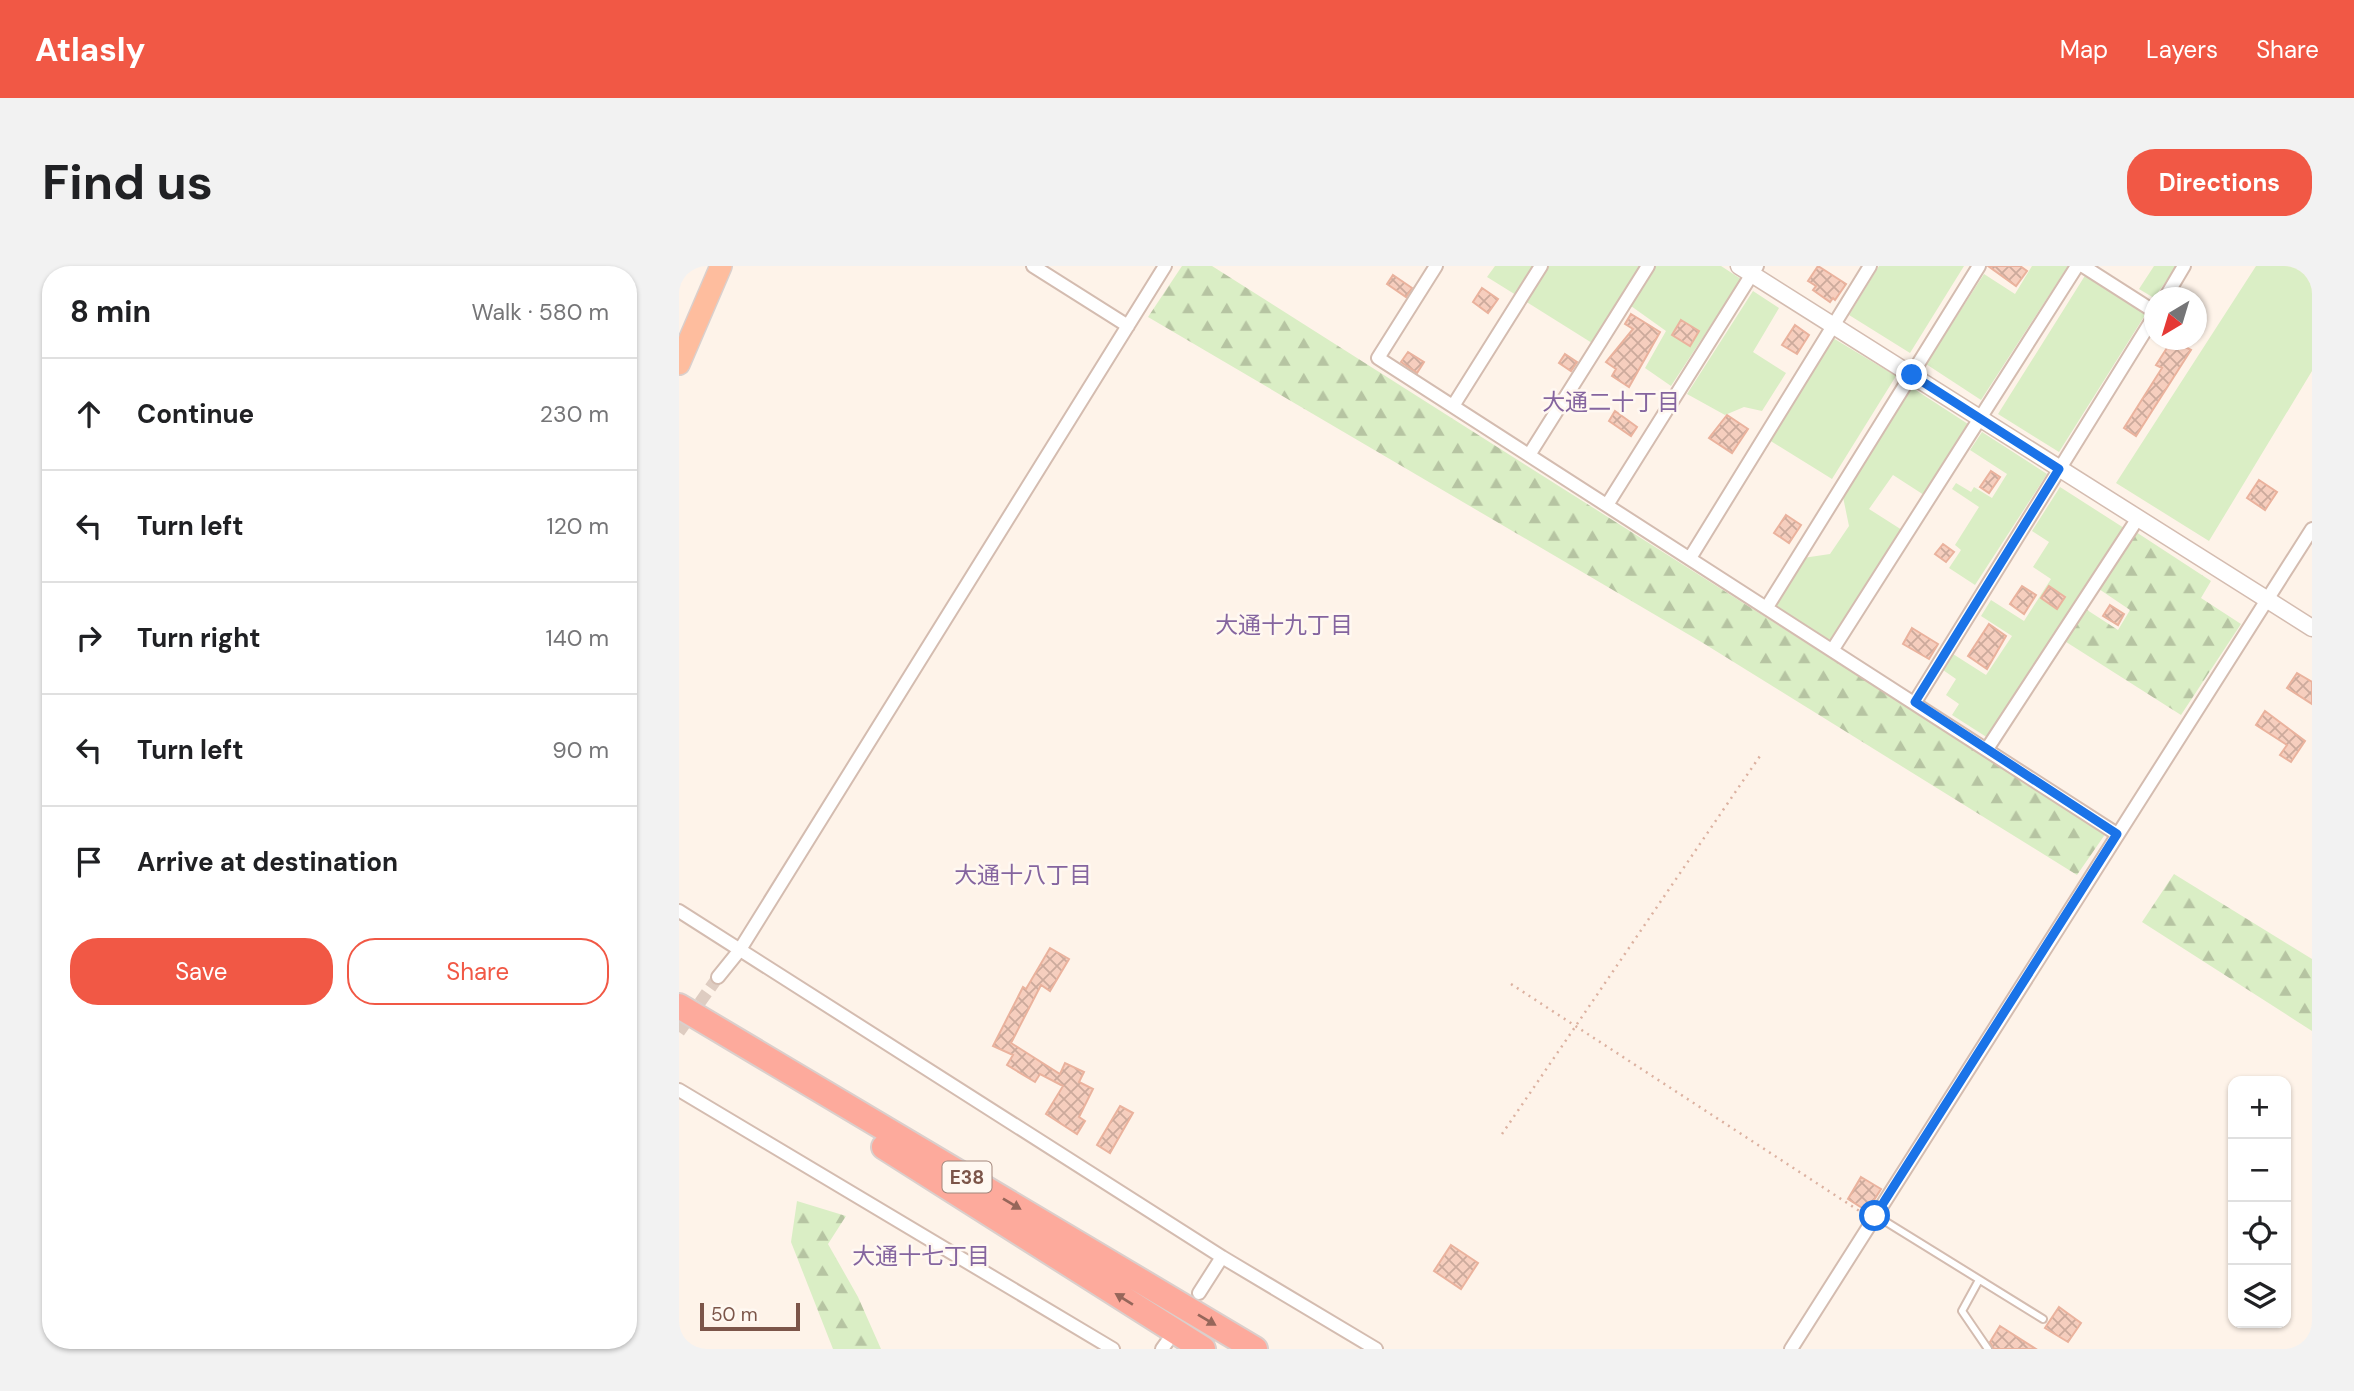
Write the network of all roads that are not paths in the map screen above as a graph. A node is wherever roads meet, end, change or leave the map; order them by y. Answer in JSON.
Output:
{"nodes":[{"id":1,"x":721,"y":266,"type":"edge"},
{"id":2,"x":1165,"y":266,"type":"edge"},
{"id":3,"x":1436,"y":266,"type":"edge"},
{"id":4,"x":1541,"y":266,"type":"edge"},
{"id":5,"x":1648,"y":266,"type":"edge"},
{"id":6,"x":1870,"y":266,"type":"edge"},
{"id":7,"x":1979,"y":266,"type":"edge"},
{"id":8,"x":2080,"y":266,"type":"edge"},
{"id":9,"x":2185,"y":266,"type":"edge"},
{"id":10,"x":1035,"y":267,"type":"edge"},
{"id":11,"x":1750,"y":269,"type":"edge"},
{"id":12,"x":2172,"y":287,"type":"edge"},
{"id":13,"x":2144,"y":307,"type":"edge"},
{"id":14,"x":1833,"y":325,"type":"junction"},
{"id":15,"x":1128,"y":326,"type":"junction"},
{"id":16,"x":2144,"y":329,"type":"edge"},
{"id":17,"x":679,"y":364,"type":"edge"},
{"id":18,"x":1912,"y":375,"type":"junction"},
{"id":19,"x":1453,"y":406,"type":"junction"},
{"id":20,"x":1980,"y":418,"type":"junction"},
{"id":21,"x":1528,"y":455,"type":"junction"},
{"id":22,"x":2059,"y":469,"type":"junction"},
{"id":23,"x":1607,"y":505,"type":"junction"},
{"id":24,"x":2138,"y":518,"type":"junction"},
{"id":25,"x":2312,"y":529,"type":"edge"},
{"id":26,"x":1690,"y":558,"type":"junction"},
{"id":27,"x":2266,"y":599,"type":"junction"},
{"id":28,"x":1767,"y":607,"type":"junction"},
{"id":29,"x":2312,"y":628,"type":"edge"},
{"id":30,"x":1833,"y":649,"type":"junction"},
{"id":31,"x":1915,"y":702,"type":"junction"},
{"id":32,"x":1987,"y":749,"type":"junction"},
{"id":33,"x":2117,"y":834,"type":"junction"},
{"id":34,"x":679,"y":911,"type":"edge"},
{"id":35,"x":739,"y":951,"type":"junction"},
{"id":36,"x":718,"y":977,"type":"tunnel mouth"},
{"id":37,"x":679,"y":1006,"type":"edge"},
{"id":38,"x":679,"y":1015,"type":"edge"},
{"id":39,"x":679,"y":1090,"type":"edge"},
{"id":40,"x":1874,"y":1218,"type":"junction"},
{"id":41,"x":1221,"y":1258,"type":"junction"},
{"id":42,"x":1979,"y":1280,"type":"junction"},
{"id":43,"x":1199,"y":1293,"type":"dead end"},
{"id":44,"x":2043,"y":1319,"type":"dead end"},
{"id":45,"x":1113,"y":1349,"type":"edge"},
{"id":46,"x":1203,"y":1349,"type":"edge"},
{"id":47,"x":1255,"y":1349,"type":"edge"},
{"id":48,"x":1376,"y":1349,"type":"edge"},
{"id":49,"x":1791,"y":1349,"type":"edge"},
{"id":50,"x":1988,"y":1349,"type":"edge"}],
"edges":[{"from":1,"to":17,"type":"highway"},
{"from":2,"to":15,"type":"street"},
{"from":3,"to":19,"type":"street"},
{"from":4,"to":19,"type":"street"},
{"from":5,"to":21,"type":"street"},
{"from":6,"to":14,"type":"street"},
{"from":7,"to":18,"type":"street"},
{"from":8,"to":13,"type":"street"},
{"from":8,"to":20,"type":"street"},
{"from":9,"to":12,"type":"street"},
{"from":10,"to":15,"type":"street"},
{"from":11,"to":14,"type":"street"},
{"from":11,"to":23,"type":"street"},
{"from":14,"to":18,"type":"street"},
{"from":14,"to":26,"type":"street"},
{"from":15,"to":35,"type":"street"},
{"from":16,"to":22,"type":"street"},
{"from":18,"to":20,"type":"street"},
{"from":18,"to":28,"type":"street"},
{"from":19,"to":21,"type":"street"},
{"from":20,"to":22,"type":"street"},
{"from":20,"to":30,"type":"street"},
{"from":21,"to":23,"type":"street"},
{"from":22,"to":24,"type":"street"},
{"from":22,"to":31,"type":"street"},
{"from":23,"to":26,"type":"street"},
{"from":24,"to":27,"type":"street"},
{"from":24,"to":32,"type":"street"},
{"from":25,"to":27,"type":"street"},
{"from":26,"to":28,"type":"street"},
{"from":27,"to":29,"type":"street"},
{"from":27,"to":33,"type":"street"},
{"from":28,"to":30,"type":"street"},
{"from":30,"to":31,"type":"street"},
{"from":31,"to":32,"type":"street"},
{"from":32,"to":33,"type":"street"},
{"from":33,"to":40,"type":"street"},
{"from":34,"to":35,"type":"street"},
{"from":35,"to":36,"type":"street"},
{"from":35,"to":41,"type":"street"},
{"from":37,"to":47,"type":"highway","number":"E38","one_way":true},
{"from":46,"to":38,"type":"highway","number":"E38","one_way":true},
{"from":39,"to":45,"type":"street"},
{"from":40,"to":42,"type":"lane"},
{"from":40,"to":49,"type":"street"},
{"from":41,"to":43,"type":"street"},
{"from":41,"to":48,"type":"street"},
{"from":42,"to":44,"type":"lane"},
{"from":42,"to":50,"type":"lane"}]}
